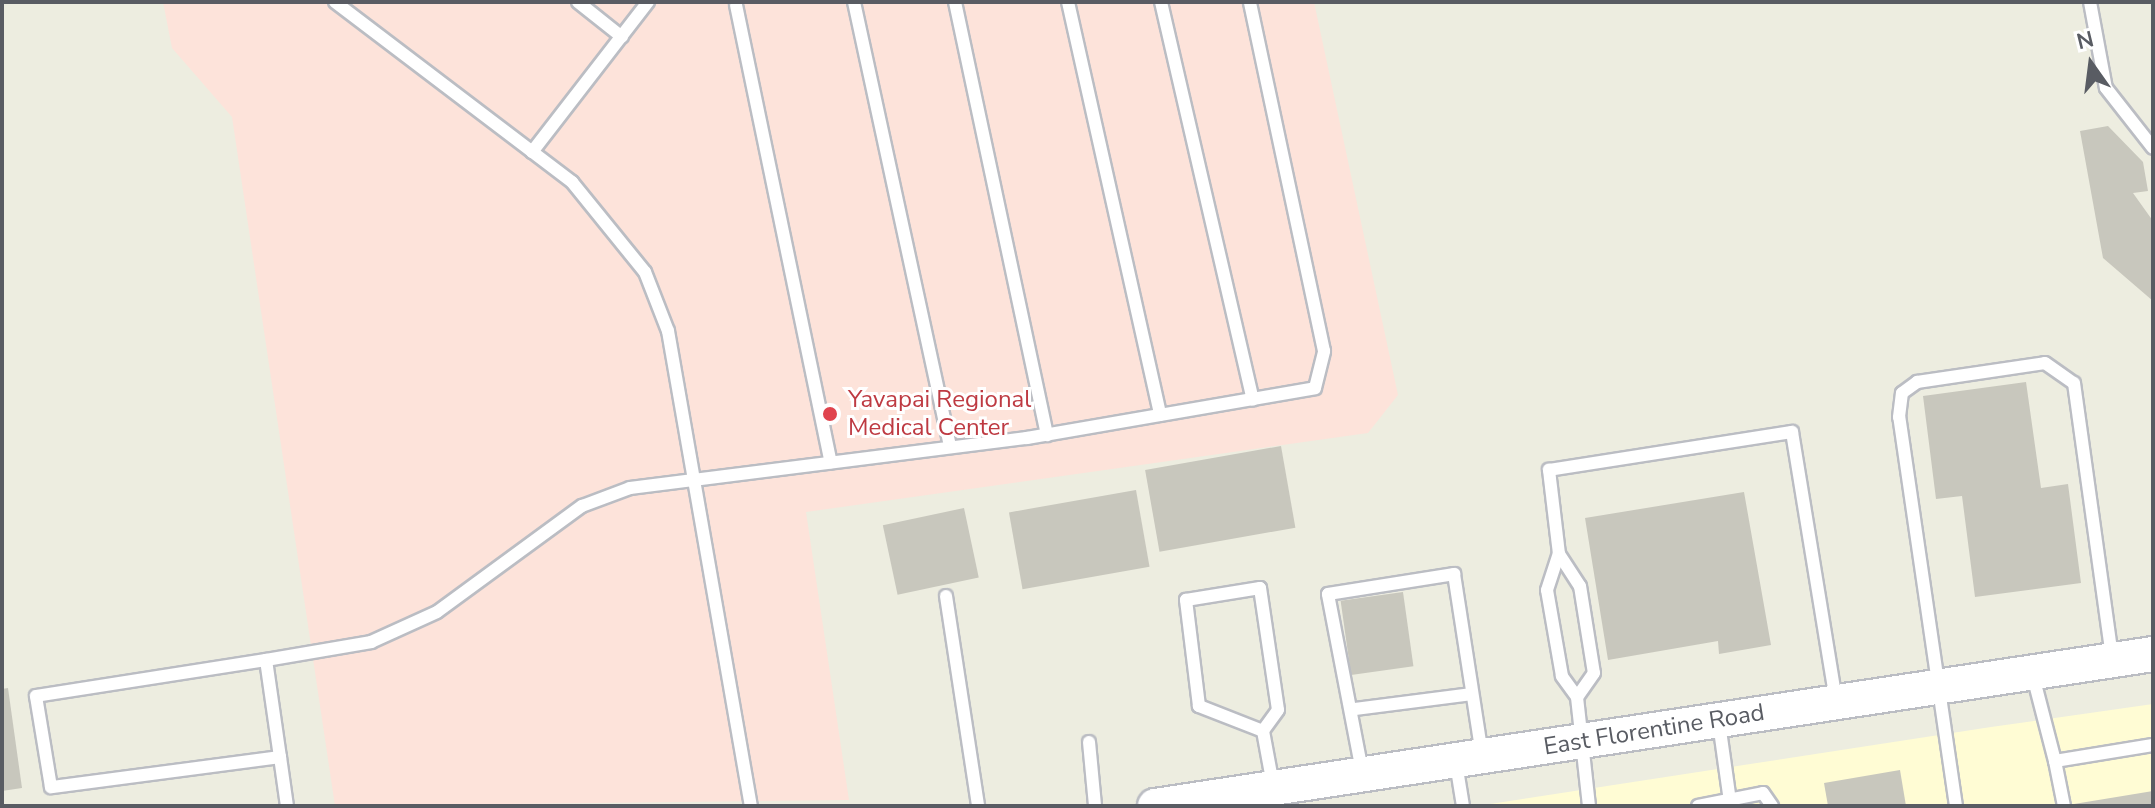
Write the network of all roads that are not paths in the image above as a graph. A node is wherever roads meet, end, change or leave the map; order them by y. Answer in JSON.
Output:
{"nodes":[{"id":1,"x":335,"y":2,"type":"edge"},
{"id":2,"x":578,"y":2,"type":"edge"},
{"id":3,"x":648,"y":2,"type":"edge"},
{"id":4,"x":751,"y":2,"type":"edge"},
{"id":5,"x":854,"y":2,"type":"edge"},
{"id":6,"x":955,"y":2,"type":"edge"},
{"id":7,"x":1068,"y":2,"type":"edge"},
{"id":8,"x":1161,"y":2,"type":"edge"},
{"id":9,"x":1250,"y":2,"type":"edge"},
{"id":10,"x":2090,"y":2,"type":"edge"},
{"id":11,"x":735,"y":4,"type":"edge"},
{"id":12,"x":622,"y":37,"type":"junction"},
{"id":13,"x":2153,"y":148,"type":"edge"},
{"id":14,"x":532,"y":152,"type":"junction"},
{"id":15,"x":1253,"y":399,"type":"junction"},
{"id":16,"x":1160,"y":415,"type":"junction"},
{"id":17,"x":1047,"y":435,"type":"junction"},
{"id":18,"x":950,"y":447,"type":"junction"},
{"id":19,"x":831,"y":462,"type":"junction"},
{"id":20,"x":695,"y":479,"type":"junction"},
{"id":21,"x":1559,"y":554,"type":"junction"},
{"id":22,"x":946,"y":596,"type":"dead end"},
{"id":23,"x":2153,"y":654,"type":"edge"},
{"id":24,"x":266,"y":660,"type":"junction"},
{"id":25,"x":2112,"y":660,"type":"junction"},
{"id":26,"x":2032,"y":673,"type":"junction"},
{"id":27,"x":1940,"y":687,"type":"junction"},
{"id":28,"x":1472,"y":694,"type":"junction"},
{"id":29,"x":1577,"y":697,"type":"junction"},
{"id":30,"x":1836,"y":702,"type":"junction"},
{"id":31,"x":1355,"y":709,"type":"junction"},
{"id":32,"x":1719,"y":720,"type":"junction"},
{"id":33,"x":1263,"y":731,"type":"junction"},
{"id":34,"x":1582,"y":741,"type":"junction"},
{"id":35,"x":1089,"y":742,"type":"dead end"},
{"id":36,"x":2153,"y":745,"type":"edge"},
{"id":37,"x":280,"y":757,"type":"junction"},
{"id":38,"x":1469,"y":758,"type":"junction"},
{"id":39,"x":2055,"y":761,"type":"junction"},
{"id":40,"x":1363,"y":774,"type":"junction"},
{"id":41,"x":1273,"y":788,"type":"junction"},
{"id":42,"x":1729,"y":794,"type":"junction"},
{"id":43,"x":1207,"y":802,"type":"edge"},
{"id":44,"x":287,"y":806,"type":"edge"},
{"id":45,"x":751,"y":806,"type":"edge"},
{"id":46,"x":978,"y":806,"type":"edge"},
{"id":47,"x":1095,"y":806,"type":"edge"},
{"id":48,"x":1155,"y":806,"type":"edge"},
{"id":49,"x":1463,"y":806,"type":"edge"},
{"id":50,"x":1589,"y":806,"type":"edge"},
{"id":51,"x":1698,"y":806,"type":"edge"},
{"id":52,"x":1772,"y":806,"type":"edge"},
{"id":53,"x":1956,"y":806,"type":"edge"},
{"id":54,"x":2064,"y":806,"type":"edge"}],
"edges":[{"from":1,"to":14,"type":"lane"},
{"from":2,"to":12,"type":"lane"},
{"from":3,"to":12,"type":"lane"},
{"from":4,"to":11,"type":"lane"},
{"from":5,"to":18,"type":"lane"},
{"from":6,"to":17,"type":"lane"},
{"from":7,"to":16,"type":"lane"},
{"from":8,"to":15,"type":"lane"},
{"from":9,"to":15,"type":"lane"},
{"from":10,"to":13,"type":"lane"},
{"from":11,"to":19,"type":"lane"},
{"from":12,"to":14,"type":"lane"},
{"from":14,"to":20,"type":"lane"},
{"from":15,"to":16,"type":"lane"},
{"from":16,"to":17,"type":"lane"},
{"from":17,"to":18,"type":"lane"},
{"from":18,"to":19,"type":"lane"},
{"from":19,"to":20,"type":"lane"},
{"from":20,"to":24,"type":"lane"},
{"from":20,"to":45,"type":"lane"},
{"from":21,"to":29,"type":"lane"},
{"from":21,"to":29,"type":"lane"},
{"from":21,"to":30,"type":"lane"},
{"from":22,"to":46,"type":"lane"},
{"from":23,"to":25,"type":"street","name":"East Florentine Road"},
{"from":24,"to":37,"type":"lane"},
{"from":24,"to":37,"type":"lane"},
{"from":25,"to":26,"type":"street","name":"East Florentine Road"},
{"from":25,"to":27,"type":"lane"},
{"from":26,"to":27,"type":"street","name":"East Florentine Road"},
{"from":26,"to":39,"type":"lane"},
{"from":27,"to":30,"type":"street","name":"East Florentine Road"},
{"from":27,"to":53,"type":"lane"},
{"from":28,"to":31,"type":"lane"},
{"from":28,"to":31,"type":"lane"},
{"from":28,"to":38,"type":"lane"},
{"from":29,"to":34,"type":"lane"},
{"from":30,"to":32,"type":"street","name":"East Florentine Road"},
{"from":31,"to":40,"type":"lane"},
{"from":32,"to":34,"type":"street","name":"East Florentine Road"},
{"from":32,"to":42,"type":"lane"},
{"from":33,"to":33,"type":"lane"},
{"from":33,"to":41,"type":"lane"},
{"from":34,"to":38,"type":"street","name":"East Florentine Road"},
{"from":34,"to":50,"type":"lane"},
{"from":35,"to":47,"type":"lane"},
{"from":36,"to":39,"type":"lane"},
{"from":37,"to":44,"type":"lane"},
{"from":38,"to":40,"type":"street","name":"East Florentine Road"},
{"from":38,"to":49,"type":"lane"},
{"from":39,"to":54,"type":"lane"},
{"from":40,"to":41,"type":"street","name":"East Florentine Road"},
{"from":41,"to":43,"type":"street","name":"East Florentine Road"},
{"from":42,"to":51,"type":"lane"},
{"from":42,"to":52,"type":"lane"},
{"from":43,"to":48,"type":"street","name":"East Florentine Road"}]}
